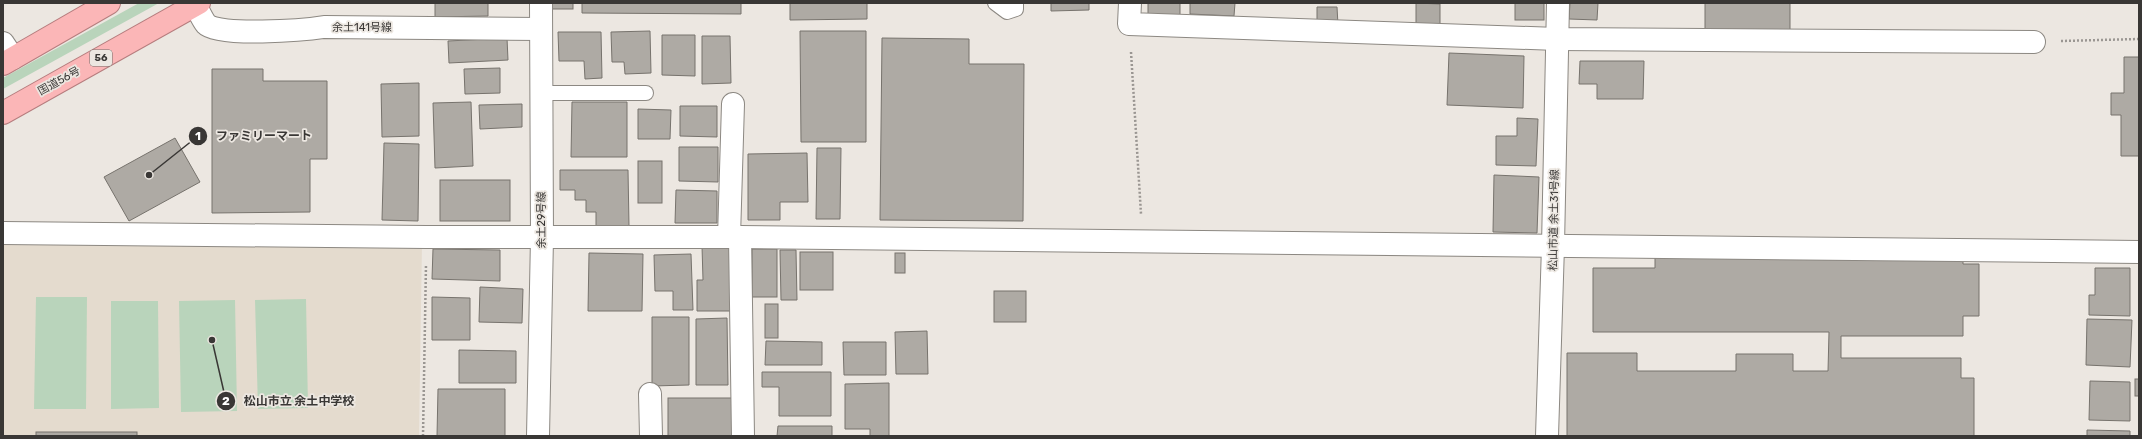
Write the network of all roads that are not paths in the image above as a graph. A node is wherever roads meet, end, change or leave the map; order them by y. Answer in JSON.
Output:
{"nodes":[{"id":1,"x":109,"y":3,"type":"edge"},
{"id":2,"x":540,"y":3,"type":"edge"},
{"id":3,"x":995,"y":3,"type":"edge"},
{"id":4,"x":1016,"y":3,"type":"edge"},
{"id":5,"x":1130,"y":3,"type":"edge"},
{"id":6,"x":1558,"y":3,"type":"edge"},
{"id":7,"x":197,"y":4,"type":"edge"},
{"id":8,"x":541,"y":28,"type":"junction"},
{"id":9,"x":1557,"y":39,"type":"junction"},
{"id":10,"x":2034,"y":42,"type":"road end"},
{"id":11,"x":6,"y":55,"type":"edge"},
{"id":12,"x":541,"y":93,"type":"junction"},
{"id":13,"x":646,"y":93,"type":"dead end"},
{"id":14,"x":733,"y":104,"type":"dead end"},
{"id":15,"x":3,"y":113,"type":"edge"},
{"id":16,"x":3,"y":233,"type":"edge"},
{"id":17,"x":734,"y":237,"type":"junction"},
{"id":18,"x":542,"y":238,"type":"junction"},
{"id":19,"x":1553,"y":246,"type":"junction"},
{"id":20,"x":2139,"y":252,"type":"edge"},
{"id":21,"x":650,"y":394,"type":"dead end"},
{"id":22,"x":538,"y":436,"type":"edge"},
{"id":23,"x":651,"y":436,"type":"edge"},
{"id":24,"x":743,"y":436,"type":"edge"},
{"id":25,"x":1547,"y":436,"type":"edge"}],
"edges":[{"from":1,"to":11,"type":"highway"},
{"from":2,"to":8,"type":"street","name":"余土29号線"},
{"from":3,"to":4,"type":"lane"},
{"from":5,"to":9,"type":"street"},
{"from":6,"to":9,"type":"street","name":"松山市道 余土31号線"},
{"from":7,"to":8,"type":"street","name":"余土141号線"},
{"from":7,"to":15,"type":"highway","name":"国道56号","number":"56"},
{"from":8,"to":12,"type":"street","name":"余土29号線"},
{"from":9,"to":10,"type":"street"},
{"from":9,"to":19,"type":"street","name":"松山市道 余土31号線"},
{"from":12,"to":13,"type":"lane"},
{"from":12,"to":18,"type":"street","name":"余土29号線"},
{"from":14,"to":17,"type":"street"},
{"from":16,"to":18,"type":"street"},
{"from":17,"to":18,"type":"street"},
{"from":17,"to":19,"type":"street"},
{"from":17,"to":24,"type":"street"},
{"from":18,"to":22,"type":"street","name":"余土29号線"},
{"from":19,"to":20,"type":"street"},
{"from":19,"to":25,"type":"street","name":"松山市道 余土31号線"},
{"from":21,"to":23,"type":"street"}]}
